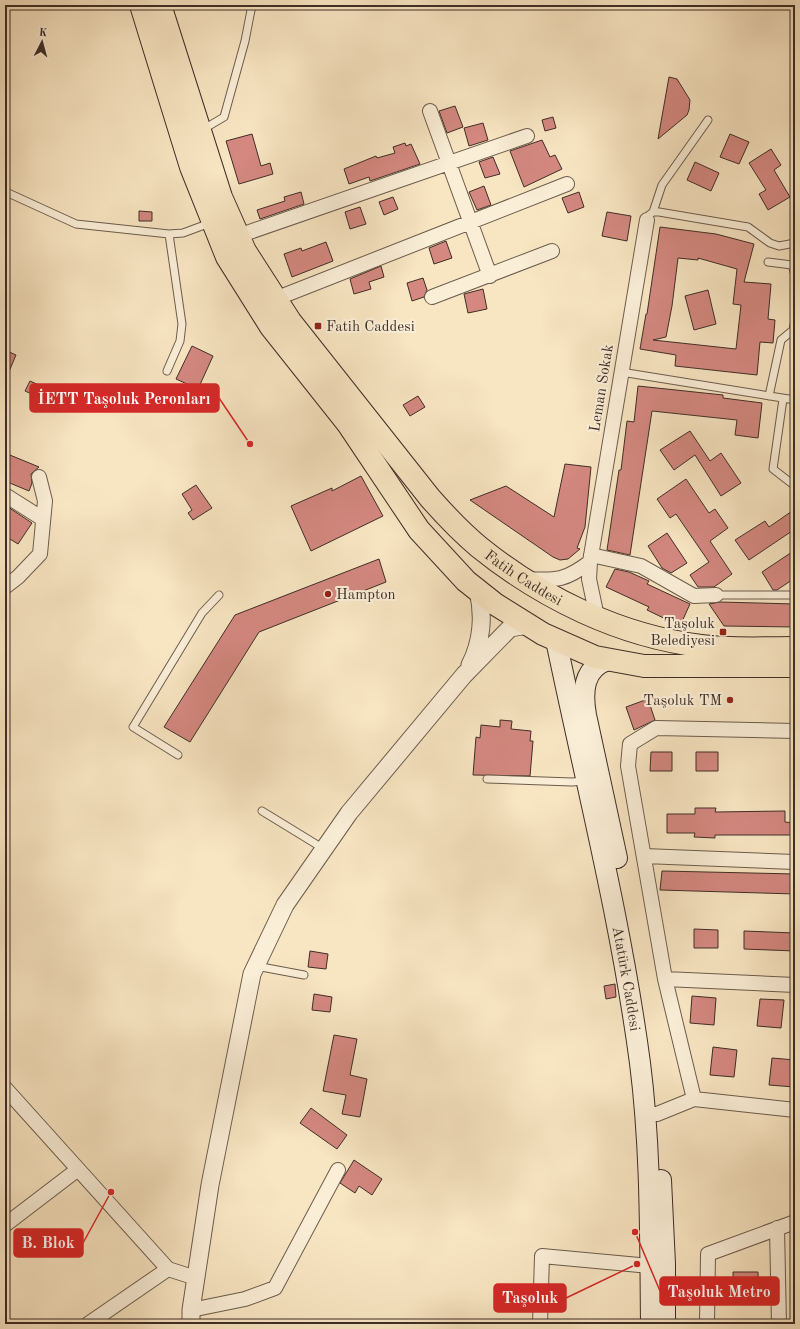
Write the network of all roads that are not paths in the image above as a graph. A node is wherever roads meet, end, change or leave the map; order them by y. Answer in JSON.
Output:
{"nodes":[{"id":1,"x":141,"y":5,"type":"edge"},
{"id":2,"x":160,"y":5,"type":"edge"},
{"id":3,"x":252,"y":5,"type":"edge"},
{"id":4,"x":430,"y":111,"type":"dead end"},
{"id":5,"x":708,"y":120,"type":"dead end"},
{"id":6,"x":200,"y":131,"type":"junction"},
{"id":7,"x":527,"y":136,"type":"dead end"},
{"id":8,"x":448,"y":163,"type":"junction"},
{"id":9,"x":567,"y":184,"type":"dead end"},
{"id":10,"x":6,"y":192,"type":"dead end"},
{"id":11,"x":650,"y":216,"type":"junction"},
{"id":12,"x":213,"y":222,"type":"junction"},
{"id":13,"x":472,"y":222,"type":"junction"},
{"id":14,"x":169,"y":234,"type":"junction"},
{"id":15,"x":238,"y":236,"type":"junction"},
{"id":16,"x":795,"y":243,"type":"edge"},
{"id":17,"x":552,"y":251,"type":"dead end"},
{"id":18,"x":768,"y":262,"type":"dead end"},
{"id":19,"x":795,"y":275,"type":"edge"},
{"id":20,"x":490,"y":276,"type":"junction"},
{"id":21,"x":432,"y":297,"type":"dead end"},
{"id":22,"x":275,"y":299,"type":"junction"},
{"id":23,"x":795,"y":320,"type":"edge"},
{"id":24,"x":167,"y":371,"type":"dead end"},
{"id":25,"x":620,"y":372,"type":"junction"},
{"id":26,"x":769,"y":396,"type":"junction"},
{"id":27,"x":783,"y":398,"type":"junction"},
{"id":28,"x":795,"y":400,"type":"edge"},
{"id":29,"x":39,"y":477,"type":"dead end"},
{"id":30,"x":795,"y":486,"type":"edge"},
{"id":31,"x":5,"y":494,"type":"edge"},
{"id":32,"x":43,"y":519,"type":"junction"},
{"id":33,"x":453,"y":522,"type":"junction"},
{"id":34,"x":419,"y":530,"type":"junction"},
{"id":35,"x":591,"y":559,"type":"junction"},
{"id":36,"x":525,"y":579,"type":"junction"},
{"id":37,"x":5,"y":587,"type":"edge"},
{"id":38,"x":478,"y":591,"type":"junction"},
{"id":39,"x":220,"y":595,"type":"dead end"},
{"id":40,"x":716,"y":595,"type":"joint"},
{"id":41,"x":795,"y":595,"type":"edge"},
{"id":42,"x":597,"y":617,"type":"junction"},
{"id":43,"x":528,"y":625,"type":"junction"},
{"id":44,"x":640,"y":633,"type":"junction"},
{"id":45,"x":556,"y":640,"type":"junction"},
{"id":46,"x":795,"y":648,"type":"edge"},
{"id":47,"x":614,"y":661,"type":"junction"},
{"id":48,"x":795,"y":666,"type":"edge"},
{"id":49,"x":464,"y":675,"type":"junction"},
{"id":50,"x":795,"y":731,"type":"edge"},
{"id":51,"x":178,"y":755,"type":"dead end"},
{"id":52,"x":487,"y":779,"type":"dead end"},
{"id":53,"x":586,"y":781,"type":"junction"},
{"id":54,"x":262,"y":811,"type":"dead end"},
{"id":55,"x":324,"y":849,"type":"junction"},
{"id":56,"x":644,"y":856,"type":"junction"},
{"id":57,"x":795,"y":862,"type":"edge"},
{"id":58,"x":256,"y":966,"type":"junction"},
{"id":59,"x":304,"y":975,"type":"dead end"},
{"id":60,"x":665,"y":979,"type":"junction"},
{"id":61,"x":795,"y":985,"type":"edge"},
{"id":62,"x":5,"y":1088,"type":"edge"},
{"id":63,"x":694,"y":1099,"type":"junction"},
{"id":64,"x":795,"y":1110,"type":"edge"},
{"id":65,"x":650,"y":1114,"type":"junction"},
{"id":66,"x":76,"y":1170,"type":"junction"},
{"id":67,"x":338,"y":1170,"type":"dead end"},
{"id":68,"x":795,"y":1222,"type":"edge"},
{"id":69,"x":5,"y":1225,"type":"edge"},
{"id":70,"x":777,"y":1228,"type":"junction"},
{"id":71,"x":650,"y":1266,"type":"junction"},
{"id":72,"x":168,"y":1269,"type":"junction"},
{"id":73,"x":196,"y":1278,"type":"junction"},
{"id":74,"x":191,"y":1317,"type":"edge"},
{"id":75,"x":88,"y":1324,"type":"edge"},
{"id":76,"x":540,"y":1324,"type":"edge"},
{"id":77,"x":651,"y":1324,"type":"edge"},
{"id":78,"x":665,"y":1324,"type":"edge"},
{"id":79,"x":707,"y":1324,"type":"edge"},
{"id":80,"x":779,"y":1324,"type":"edge"}],
"edges":[{"from":1,"to":12,"type":"main road"},
{"from":2,"to":6,"type":"main road","name":"Fatih Caddesi"},
{"from":3,"to":6,"type":"lane"},
{"from":4,"to":8,"type":"street"},
{"from":5,"to":11,"type":"lane"},
{"from":6,"to":15,"type":"main road","name":"Fatih Caddesi"},
{"from":7,"to":8,"type":"street"},
{"from":8,"to":13,"type":"street"},
{"from":8,"to":15,"type":"street"},
{"from":9,"to":13,"type":"street"},
{"from":10,"to":14,"type":"lane"},
{"from":11,"to":16,"type":"lane"},
{"from":11,"to":25,"type":"street","name":"Leman Sokak"},
{"from":12,"to":14,"type":"lane"},
{"from":12,"to":34,"type":"main road"},
{"from":13,"to":20,"type":"street"},
{"from":13,"to":22,"type":"street"},
{"from":14,"to":24,"type":"lane"},
{"from":15,"to":22,"type":"main road","name":"Fatih Caddesi"},
{"from":17,"to":20,"type":"street"},
{"from":18,"to":19,"type":"lane"},
{"from":20,"to":21,"type":"street"},
{"from":22,"to":33,"type":"main road","name":"Fatih Caddesi"},
{"from":23,"to":26,"type":"lane"},
{"from":25,"to":26,"type":"lane"},
{"from":25,"to":35,"type":"street","name":"Leman Sokak"},
{"from":26,"to":27,"type":"lane"},
{"from":27,"to":28,"type":"lane"},
{"from":27,"to":30,"type":"lane"},
{"from":29,"to":32,"type":"street"},
{"from":31,"to":32,"type":"street"},
{"from":32,"to":37,"type":"street"},
{"from":33,"to":34,"type":"main road"},
{"from":33,"to":36,"type":"main road","name":"Fatih Caddesi"},
{"from":34,"to":38,"type":"main road"},
{"from":35,"to":36,"type":"street"},
{"from":35,"to":40,"type":"street"},
{"from":35,"to":42,"type":"street","name":"Leman Sokak"},
{"from":36,"to":42,"type":"main road","name":"Fatih Caddesi"},
{"from":38,"to":43,"type":"main road"},
{"from":38,"to":49,"type":"street"},
{"from":39,"to":51,"type":"lane"},
{"from":40,"to":41,"type":"lane"},
{"from":42,"to":44,"type":"main road","name":"Fatih Caddesi"},
{"from":43,"to":45,"type":"main road"},
{"from":43,"to":49,"type":"street"},
{"from":44,"to":46,"type":"main road","name":"Fatih Caddesi"},
{"from":44,"to":47,"type":"main road"},
{"from":45,"to":47,"type":"main road"},
{"from":45,"to":53,"type":"main road","name":"Atatürk Caddesi"},
{"from":47,"to":48,"type":"main road"},
{"from":47,"to":65,"type":"main road","name":"Atatürk Caddesi"},
{"from":49,"to":55,"type":"street"},
{"from":50,"to":56,"type":"street"},
{"from":52,"to":53,"type":"lane"},
{"from":53,"to":65,"type":"main road","name":"Atatürk Caddesi"},
{"from":54,"to":55,"type":"lane"},
{"from":55,"to":58,"type":"street"},
{"from":56,"to":57,"type":"street"},
{"from":56,"to":60,"type":"street"},
{"from":58,"to":59,"type":"lane"},
{"from":58,"to":73,"type":"street"},
{"from":60,"to":61,"type":"street"},
{"from":60,"to":63,"type":"street"},
{"from":62,"to":66,"type":"street"},
{"from":63,"to":64,"type":"street"},
{"from":63,"to":65,"type":"street"},
{"from":65,"to":71,"type":"main road","name":"Atatürk Caddesi"},
{"from":65,"to":78,"type":"main road","name":"Atatürk Caddesi"},
{"from":66,"to":69,"type":"street"},
{"from":66,"to":72,"type":"street"},
{"from":67,"to":74,"type":"street"},
{"from":68,"to":70,"type":"street"},
{"from":70,"to":79,"type":"street"},
{"from":70,"to":80,"type":"street"},
{"from":71,"to":76,"type":"street"},
{"from":71,"to":77,"type":"main road","name":"Atatürk Caddesi"},
{"from":72,"to":73,"type":"street"},
{"from":72,"to":75,"type":"street"},
{"from":73,"to":74,"type":"street"}]}
